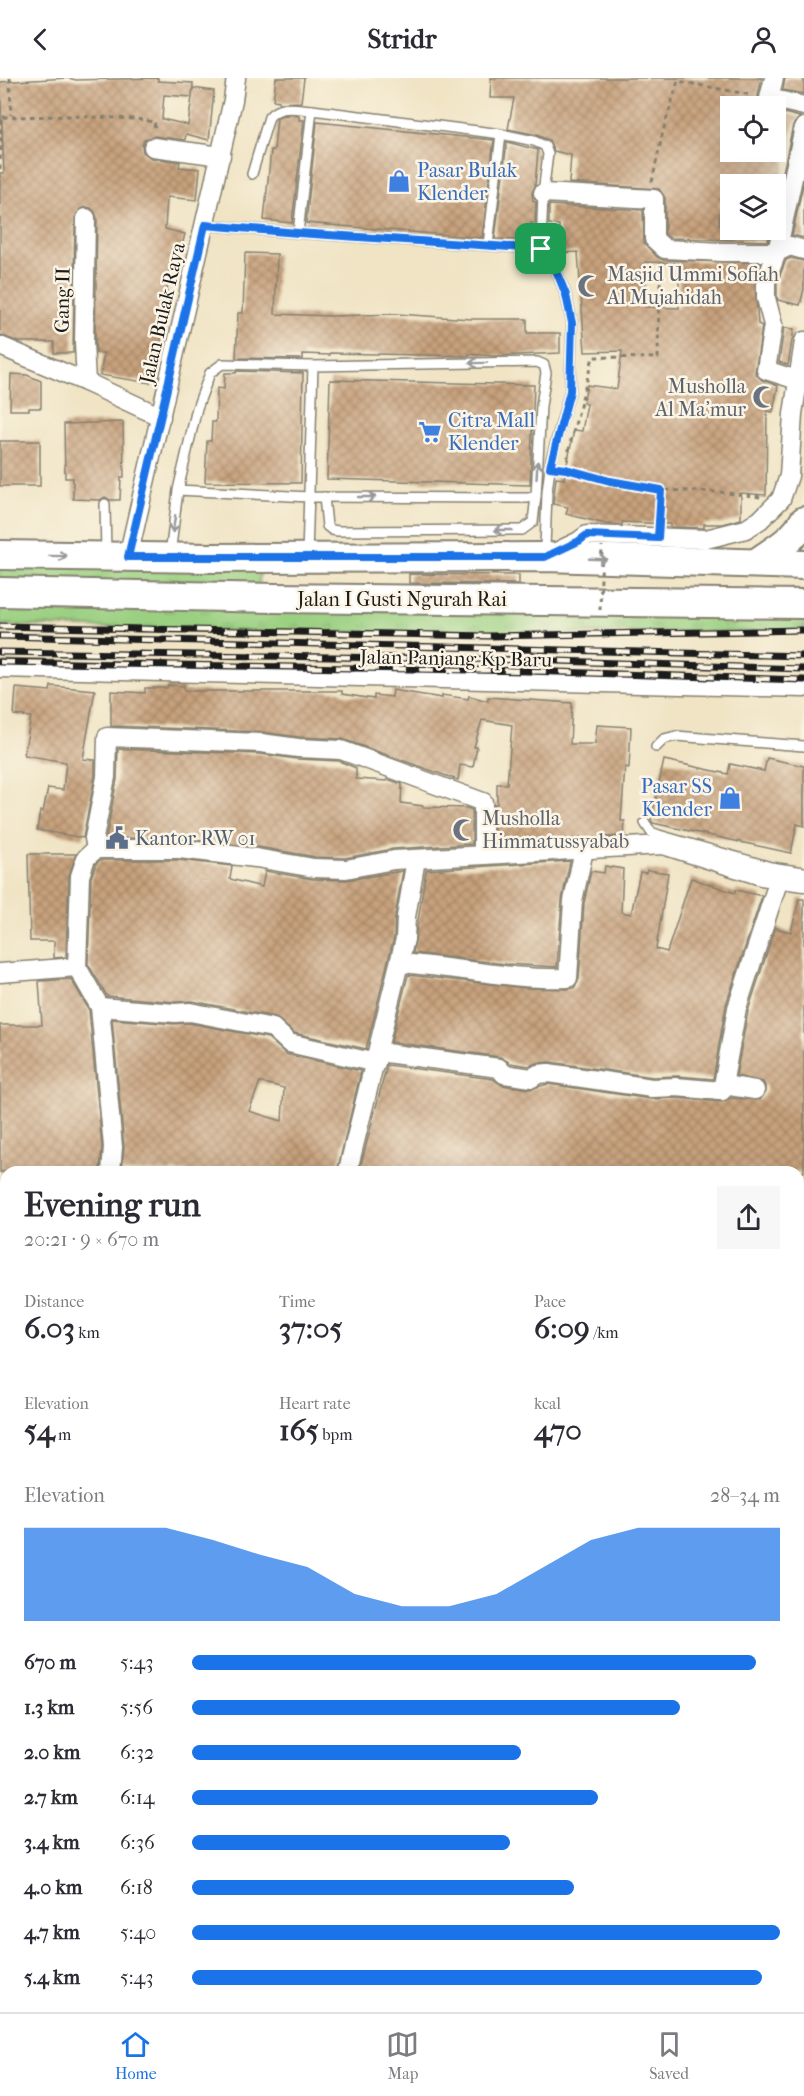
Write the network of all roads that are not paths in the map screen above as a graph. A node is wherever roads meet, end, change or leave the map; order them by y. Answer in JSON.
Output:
{"nodes":[{"id":1,"x":236,"y":78,"type":"edge"},
{"id":2,"x":774,"y":78,"type":"edge"},
{"id":3,"x":804,"y":106,"type":"edge"},
{"id":4,"x":312,"y":110,"type":"junction"},
{"id":5,"x":804,"y":128,"type":"edge"},
{"id":6,"x":501,"y":134,"type":"junction"},
{"id":7,"x":153,"y":147,"type":"road end"},
{"id":8,"x":221,"y":156,"type":"junction"},
{"id":9,"x":252,"y":174,"type":"dead end"},
{"id":10,"x":543,"y":193,"type":"junction"},
{"id":11,"x":86,"y":218,"type":"dead end"},
{"id":12,"x":205,"y":225,"type":"junction"},
{"id":13,"x":298,"y":233,"type":"junction"},
{"id":14,"x":488,"y":245,"type":"junction"},
{"id":15,"x":541,"y":249,"type":"junction"},
{"id":16,"x":804,"y":250,"type":"edge"},
{"id":17,"x":777,"y":252,"type":"junction"},
{"id":18,"x":804,"y":341,"type":"edge"},
{"id":19,"x":0,"y":346,"type":"edge"},
{"id":20,"x":313,"y":366,"type":"junction"},
{"id":21,"x":797,"y":380,"type":"junction"},
{"id":22,"x":86,"y":382,"type":"junction"},
{"id":23,"x":798,"y":414,"type":"edge"},
{"id":24,"x":161,"y":417,"type":"junction"},
{"id":25,"x":178,"y":490,"type":"junction"},
{"id":26,"x":536,"y":496,"type":"junction"},
{"id":27,"x":309,"y":497,"type":"junction"},
{"id":28,"x":324,"y":497,"type":"junction"},
{"id":29,"x":105,"y":504,"type":"dead end"},
{"id":30,"x":804,"y":521,"type":"edge"},
{"id":31,"x":430,"y":544,"type":"junction"},
{"id":32,"x":399,"y":545,"type":"junction"},
{"id":33,"x":545,"y":553,"type":"junction"},
{"id":34,"x":0,"y":555,"type":"edge"},
{"id":35,"x":117,"y":557,"type":"junction"},
{"id":36,"x":169,"y":558,"type":"junction"},
{"id":37,"x":307,"y":558,"type":"junction"},
{"id":38,"x":756,"y":563,"type":"junction"},
{"id":39,"x":804,"y":565,"type":"edge"},
{"id":40,"x":407,"y":589,"type":"dead end"},
{"id":41,"x":0,"y":592,"type":"edge"},
{"id":42,"x":795,"y":599,"type":"edge"},
{"id":43,"x":0,"y":668,"type":"edge"},
{"id":44,"x":804,"y":688,"type":"edge"},
{"id":45,"x":656,"y":747,"type":"dead end"},
{"id":46,"x":804,"y":747,"type":"edge"},
{"id":47,"x":645,"y":823,"type":"dead end"},
{"id":48,"x":96,"y":849,"type":"junction"},
{"id":49,"x":584,"y":850,"type":"junction"},
{"id":50,"x":483,"y":855,"type":"junction"},
{"id":51,"x":416,"y":859,"type":"junction"},
{"id":52,"x":804,"y":872,"type":"edge"},
{"id":53,"x":779,"y":879,"type":"junction"},
{"id":54,"x":804,"y":882,"type":"edge"},
{"id":55,"x":400,"y":963,"type":"junction"},
{"id":56,"x":77,"y":967,"type":"junction"},
{"id":57,"x":0,"y":973,"type":"edge"},
{"id":58,"x":100,"y":1007,"type":"junction"},
{"id":59,"x":377,"y":1057,"type":"junction"},
{"id":60,"x":724,"y":1085,"type":"junction"},
{"id":61,"x":755,"y":1090,"type":"dead end"},
{"id":62,"x":111,"y":1166,"type":"edge"},
{"id":63,"x":351,"y":1166,"type":"edge"}],
"edges":[{"from":1,"to":8,"type":"street","name":"Jalan Bulak Raya"},
{"from":2,"to":3,"type":"street"},
{"from":4,"to":6,"type":"lane"},
{"from":4,"to":9,"type":"lane"},
{"from":4,"to":13,"type":"lane"},
{"from":5,"to":17,"type":"street"},
{"from":6,"to":10,"type":"lane"},
{"from":6,"to":14,"type":"lane"},
{"from":7,"to":8,"type":"street"},
{"from":8,"to":12,"type":"street","name":"Jalan Bulak Raya"},
{"from":10,"to":15,"type":"lane"},
{"from":10,"to":17,"type":"street"},
{"from":11,"to":22,"type":"street","name":"Gang II"},
{"from":12,"to":13,"type":"lane"},
{"from":12,"to":24,"type":"street","name":"Jalan Bulak Raya"},
{"from":13,"to":14,"type":"lane"},
{"from":14,"to":15,"type":"lane"},
{"from":15,"to":33,"type":"lane"},
{"from":16,"to":17,"type":"street"},
{"from":17,"to":21,"type":"street"},
{"from":18,"to":21,"type":"street"},
{"from":19,"to":22,"type":"street"},
{"from":20,"to":25,"type":"lane"},
{"from":26,"to":20,"type":"lane","one_way":true},
{"from":20,"to":27,"type":"lane"},
{"from":21,"to":23,"type":"street"},
{"from":22,"to":24,"type":"street"},
{"from":23,"to":33,"type":"street"},
{"from":24,"to":35,"type":"street","name":"Jalan Bulak Raya"},
{"from":25,"to":27,"type":"lane"},
{"from":25,"to":36,"type":"lane","one_way":true},
{"from":28,"to":26,"type":"lane","one_way":true},
{"from":26,"to":31,"type":"lane","one_way":true},
{"from":27,"to":28,"type":"lane"},
{"from":27,"to":37,"type":"lane"},
{"from":28,"to":32,"type":"lane"},
{"from":29,"to":35,"type":"lane"},
{"from":30,"to":38,"type":"main road"},
{"from":31,"to":32,"type":"main road","name":"Jalan I Gusti Ngurah Rai"},
{"from":31,"to":33,"type":"main road","name":"Jalan I Gusti Ngurah Rai"},
{"from":32,"to":37,"type":"main road","name":"Jalan I Gusti Ngurah Rai"},
{"from":33,"to":38,"type":"main road","name":"Jalan I Gusti Ngurah Rai","one_way":true},
{"from":34,"to":35,"type":"main road","name":"Jalan I Gusti Ngurah Rai","one_way":true},
{"from":35,"to":36,"type":"main road","name":"Jalan I Gusti Ngurah Rai"},
{"from":36,"to":37,"type":"main road","name":"Jalan I Gusti Ngurah Rai"},
{"from":38,"to":39,"type":"main road","name":"Jalan I Gusti Ngurah Rai"},
{"from":40,"to":42,"type":"lane"},
{"from":41,"to":42,"type":"main road","name":"Jalan I Gusti Ngurah Rai"},
{"from":43,"to":44,"type":"street","name":"Jalan Panjang Kp Baru"},
{"from":45,"to":46,"type":"lane"},
{"from":47,"to":52,"type":"lane"},
{"from":48,"to":50,"type":"street"},
{"from":48,"to":51,"type":"street"},
{"from":48,"to":56,"type":"street"},
{"from":49,"to":50,"type":"street"},
{"from":49,"to":53,"type":"street"},
{"from":49,"to":55,"type":"street"},
{"from":50,"to":51,"type":"street"},
{"from":51,"to":55,"type":"street"},
{"from":53,"to":54,"type":"street"},
{"from":53,"to":60,"type":"street"},
{"from":55,"to":59,"type":"street"},
{"from":56,"to":57,"type":"street"},
{"from":56,"to":58,"type":"street"},
{"from":58,"to":59,"type":"street"},
{"from":58,"to":62,"type":"street"},
{"from":59,"to":60,"type":"street"},
{"from":59,"to":63,"type":"street"},
{"from":60,"to":61,"type":"street"}]}
